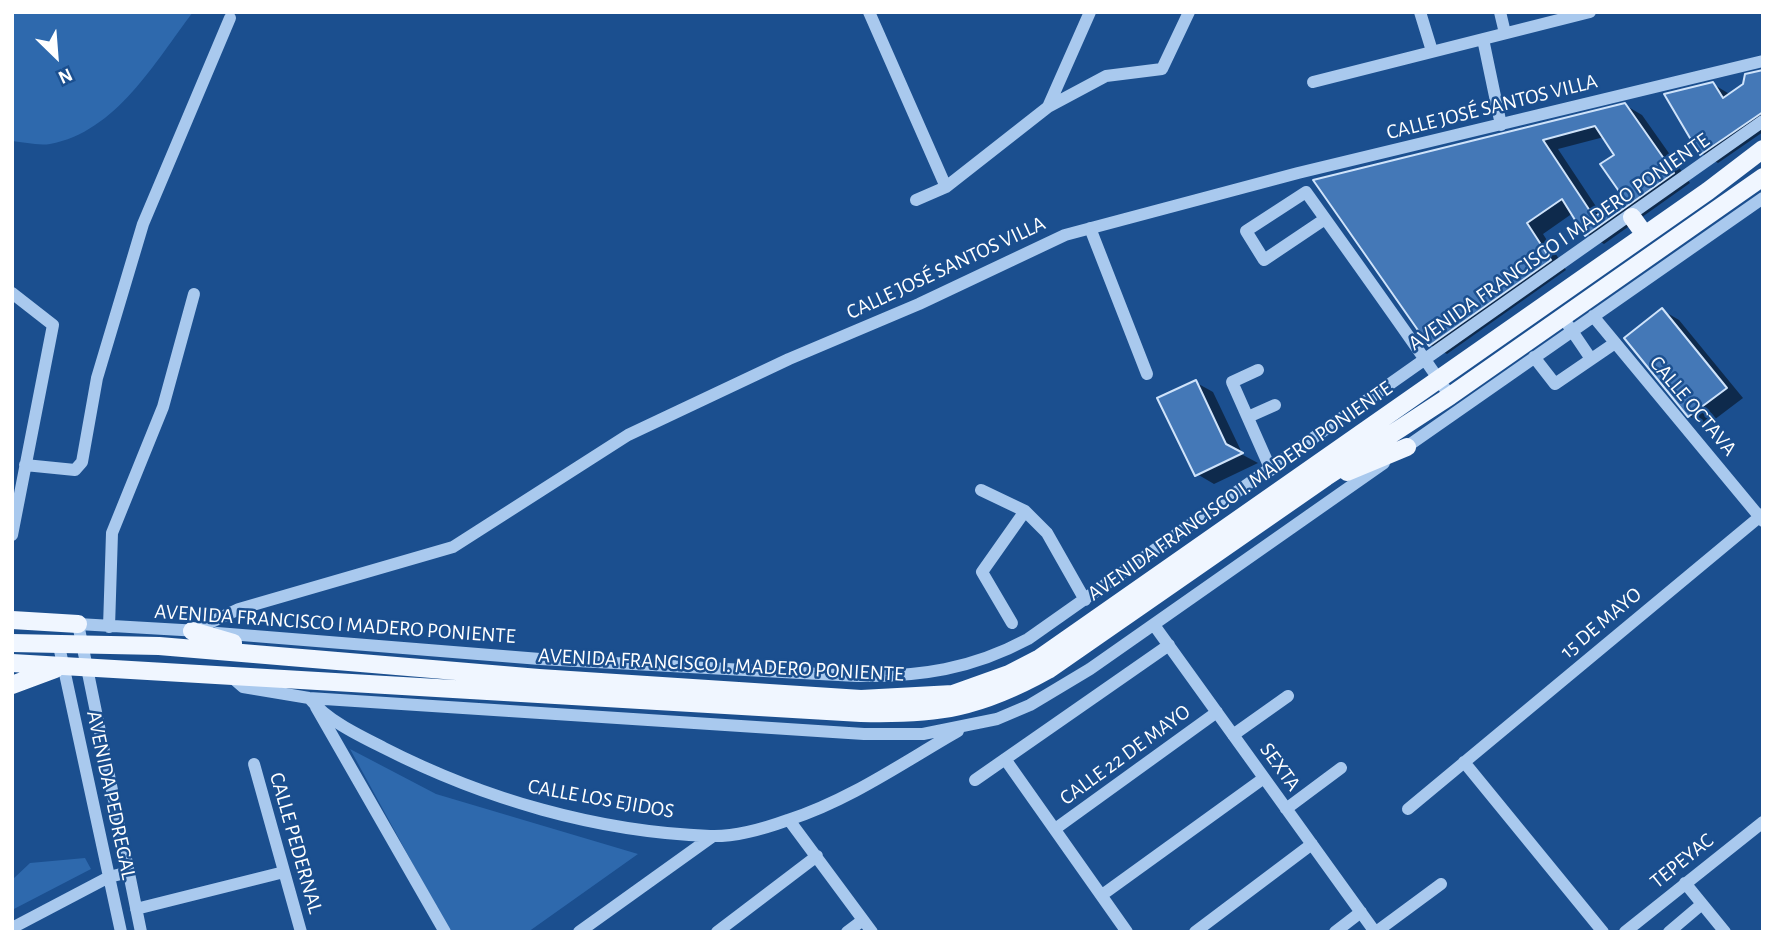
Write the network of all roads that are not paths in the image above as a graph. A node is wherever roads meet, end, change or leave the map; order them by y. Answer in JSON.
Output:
{"nodes":[{"id":1,"x":869,"y":12,"type":"edge"},
{"id":2,"x":1090,"y":12,"type":"edge"},
{"id":3,"x":1189,"y":12,"type":"edge"},
{"id":4,"x":1420,"y":12,"type":"edge"},
{"id":5,"x":1500,"y":12,"type":"edge"},
{"id":6,"x":1590,"y":12,"type":"edge"},
{"id":7,"x":230,"y":18,"type":"dead end"},
{"id":8,"x":1505,"y":33,"type":"junction"},
{"id":9,"x":1483,"y":38,"type":"junction"},
{"id":10,"x":1432,"y":51,"type":"junction"},
{"id":11,"x":1763,"y":61,"type":"edge"},
{"id":12,"x":1313,"y":82,"type":"dead end"},
{"id":13,"x":1048,"y":107,"type":"junction"},
{"id":14,"x":1763,"y":121,"type":"edge"},
{"id":15,"x":1501,"y":125,"type":"junction"},
{"id":16,"x":1763,"y":149,"type":"edge"},
{"id":17,"x":1763,"y":177,"type":"edge"},
{"id":18,"x":946,"y":187,"type":"junction"},
{"id":19,"x":1763,"y":198,"type":"edge"},
{"id":20,"x":916,"y":200,"type":"dead end"},
{"id":21,"x":1632,"y":216,"type":"junction"},
{"id":22,"x":1325,"y":219,"type":"junction"},
{"id":23,"x":1090,"y":228,"type":"junction"},
{"id":24,"x":1645,"y":235,"type":"junction"},
{"id":25,"x":1618,"y":288,"type":"junction"},
{"id":26,"x":12,"y":293,"type":"edge"},
{"id":27,"x":194,"y":294,"type":"dead end"},
{"id":28,"x":1593,"y":316,"type":"junction"},
{"id":29,"x":1567,"y":323,"type":"junction"},
{"id":30,"x":1615,"y":343,"type":"junction"},
{"id":31,"x":1534,"y":357,"type":"junction"},
{"id":32,"x":1591,"y":359,"type":"junction"},
{"id":33,"x":1425,"y":361,"type":"junction"},
{"id":34,"x":1258,"y":370,"type":"dead end"},
{"id":35,"x":1147,"y":374,"type":"dead end"},
{"id":36,"x":1439,"y":379,"type":"junction"},
{"id":37,"x":1462,"y":394,"type":"junction"},
{"id":38,"x":1275,"y":405,"type":"dead end"},
{"id":39,"x":1248,"y":417,"type":"junction"},
{"id":40,"x":1407,"y":447,"type":"junction"},
{"id":41,"x":25,"y":465,"type":"junction"},
{"id":42,"x":1271,"y":470,"type":"junction"},
{"id":43,"x":1326,"y":477,"type":"junction"},
{"id":44,"x":981,"y":490,"type":"dead end"},
{"id":45,"x":1026,"y":511,"type":"junction"},
{"id":46,"x":1761,"y":517,"type":"edge"},
{"id":47,"x":12,"y":535,"type":"edge"},
{"id":48,"x":1085,"y":600,"type":"junction"},
{"id":49,"x":13,"y":616,"type":"edge"},
{"id":50,"x":1012,"y":623,"type":"dead end"},
{"id":51,"x":78,"y":624,"type":"junction"},
{"id":52,"x":1154,"y":625,"type":"junction"},
{"id":53,"x":109,"y":627,"type":"junction"},
{"id":54,"x":192,"y":631,"type":"junction"},
{"id":55,"x":12,"y":643,"type":"edge"},
{"id":56,"x":1168,"y":645,"type":"junction"},
{"id":57,"x":59,"y":646,"type":"junction"},
{"id":58,"x":83,"y":647,"type":"junction"},
{"id":59,"x":265,"y":655,"type":"junction"},
{"id":60,"x":12,"y":663,"type":"edge"},
{"id":61,"x":63,"y":666,"type":"junction"},
{"id":62,"x":87,"y":668,"type":"junction"},
{"id":63,"x":228,"y":674,"type":"junction"},
{"id":64,"x":12,"y":685,"type":"edge"},
{"id":65,"x":1288,"y":696,"type":"dead end"},
{"id":66,"x":312,"y":701,"type":"junction"},
{"id":67,"x":1217,"y":712,"type":"junction"},
{"id":68,"x":970,"y":724,"type":"junction"},
{"id":69,"x":1233,"y":735,"type":"junction"},
{"id":70,"x":1005,"y":759,"type":"junction"},
{"id":71,"x":1464,"y":762,"type":"junction"},
{"id":72,"x":254,"y":764,"type":"dead end"},
{"id":73,"x":1341,"y":768,"type":"dead end"},
{"id":74,"x":1264,"y":778,"type":"junction"},
{"id":75,"x":975,"y":780,"type":"dead end"},
{"id":76,"x":1408,"y":808,"type":"dead end"},
{"id":77,"x":1286,"y":809,"type":"junction"},
{"id":78,"x":789,"y":820,"type":"junction"},
{"id":79,"x":1763,"y":822,"type":"edge"},
{"id":80,"x":1055,"y":829,"type":"junction"},
{"id":81,"x":713,"y":836,"type":"junction"},
{"id":82,"x":1312,"y":844,"type":"junction"},
{"id":83,"x":817,"y":856,"type":"junction"},
{"id":84,"x":129,"y":872,"type":"junction"},
{"id":85,"x":284,"y":872,"type":"junction"},
{"id":86,"x":109,"y":877,"type":"junction"},
{"id":87,"x":1685,"y":883,"type":"junction"},
{"id":88,"x":1441,"y":884,"type":"dead end"},
{"id":89,"x":1102,"y":895,"type":"junction"},
{"id":90,"x":1702,"y":904,"type":"junction"},
{"id":91,"x":136,"y":909,"type":"junction"},
{"id":92,"x":1361,"y":912,"type":"junction"},
{"id":93,"x":863,"y":920,"type":"junction"},
{"id":94,"x":12,"y":928,"type":"edge"},
{"id":95,"x":121,"y":932,"type":"edge"},
{"id":96,"x":141,"y":932,"type":"edge"},
{"id":97,"x":301,"y":932,"type":"edge"},
{"id":98,"x":445,"y":932,"type":"edge"},
{"id":99,"x":579,"y":932,"type":"edge"},
{"id":100,"x":717,"y":932,"type":"edge"},
{"id":101,"x":847,"y":932,"type":"edge"},
{"id":102,"x":872,"y":932,"type":"edge"},
{"id":103,"x":1127,"y":932,"type":"edge"},
{"id":104,"x":1195,"y":932,"type":"edge"},
{"id":105,"x":1335,"y":932,"type":"edge"},
{"id":106,"x":1376,"y":932,"type":"edge"},
{"id":107,"x":1603,"y":932,"type":"edge"},
{"id":108,"x":1625,"y":932,"type":"edge"},
{"id":109,"x":1669,"y":932,"type":"edge"},
{"id":110,"x":1725,"y":932,"type":"edge"}],
"edges":[{"from":1,"to":18,"type":"street"},
{"from":2,"to":13,"type":"street"},
{"from":3,"to":13,"type":"street"},
{"from":4,"to":10,"type":"street"},
{"from":5,"to":8,"type":"street"},
{"from":6,"to":8,"type":"street"},
{"from":7,"to":41,"type":"street"},
{"from":8,"to":9,"type":"street"},
{"from":9,"to":10,"type":"street"},
{"from":9,"to":15,"type":"street"},
{"from":10,"to":12,"type":"street"},
{"from":11,"to":15,"type":"street","name":"CALLE JOSÉ SANTOS VILLA"},
{"from":13,"to":18,"type":"street"},
{"from":14,"to":21,"type":"street","name":"AVENIDA FRANCISCO I MADERO PONIENTE"},
{"from":15,"to":23,"type":"street","name":"CALLE JOSÉ SANTOS VILLA"},
{"from":16,"to":24,"type":"main road","name":"AVENIDA FRANCISCO I. MADERO PONIENTE"},
{"from":17,"to":25,"type":"main road","name":"AVENIDA FRANCISCO I. MADERO PONIENTE"},
{"from":18,"to":20,"type":"street"},
{"from":19,"to":25,"type":"street","name":"AVENIDA FRANCISCO I. MADERO PONIENTE"},
{"from":21,"to":24,"type":"main road"},
{"from":21,"to":33,"type":"street","name":"AVENIDA FRANCISCO I MADERO PONIENTE"},
{"from":22,"to":22,"type":"street"},
{"from":22,"to":33,"type":"street"},
{"from":23,"to":35,"type":"street"},
{"from":23,"to":54,"type":"street","name":"CALLE JOSÉ SANTOS VILLA"},
{"from":24,"to":36,"type":"main road","name":"AVENIDA FRANCISCO I. MADERO PONIENTE"},
{"from":25,"to":28,"type":"street","name":"AVENIDA FRANCISCO I. MADERO PONIENTE"},
{"from":25,"to":29,"type":"main road","name":"AVENIDA FRANCISCO I. MADERO PONIENTE"},
{"from":26,"to":41,"type":"street"},
{"from":27,"to":53,"type":"street"},
{"from":28,"to":29,"type":"street","name":"AVENIDA FRANCISCO I. MADERO PONIENTE"},
{"from":28,"to":30,"type":"street","name":"CALLE OCTAVA"},
{"from":29,"to":31,"type":"street","name":"AVENIDA FRANCISCO I. MADERO PONIENTE"},
{"from":29,"to":32,"type":"street"},
{"from":29,"to":37,"type":"main road","name":"AVENIDA FRANCISCO I. MADERO PONIENTE"},
{"from":30,"to":32,"type":"street"},
{"from":30,"to":46,"type":"street","name":"CALLE OCTAVA"},
{"from":31,"to":32,"type":"street"},
{"from":31,"to":37,"type":"street","name":"AVENIDA FRANCISCO I. MADERO PONIENTE"},
{"from":33,"to":36,"type":"street"},
{"from":33,"to":42,"type":"street","name":"AVENIDA FRANCISCO I MADERO PONIENTE"},
{"from":34,"to":39,"type":"street"},
{"from":36,"to":37,"type":"street"},
{"from":36,"to":59,"type":"main road","name":"AVENIDA FRANCISCO I. MADERO PONIENTE"},
{"from":37,"to":40,"type":"street","name":"AVENIDA FRANCISCO I. MADERO PONIENTE"},
{"from":37,"to":43,"type":"main road","name":"AVENIDA FRANCISCO I. MADERO PONIENTE"},
{"from":38,"to":39,"type":"street"},
{"from":39,"to":42,"type":"street"},
{"from":40,"to":43,"type":"main road"},
{"from":40,"to":52,"type":"street","name":"AVENIDA FRANCISCO I. MADERO PONIENTE"},
{"from":41,"to":47,"type":"street"},
{"from":42,"to":48,"type":"street","name":"AVENIDA FRANCISCO I MADERO PONIENTE"},
{"from":43,"to":63,"type":"main road","name":"AVENIDA FRANCISCO I. MADERO PONIENTE"},
{"from":44,"to":45,"type":"street"},
{"from":45,"to":48,"type":"street"},
{"from":45,"to":50,"type":"street"},
{"from":46,"to":71,"type":"street","name":"15 DE MAYO"},
{"from":48,"to":54,"type":"street","name":"AVENIDA FRANCISCO I MADERO PONIENTE"},
{"from":49,"to":51,"type":"main road"},
{"from":51,"to":53,"type":"street","name":"AVENIDA FRANCISCO I MADERO PONIENTE"},
{"from":51,"to":58,"type":"street","name":"AVENIDA PEDREGAL"},
{"from":52,"to":56,"type":"street","name":"SEXTA"},
{"from":52,"to":68,"type":"street","name":"AVENIDA FRANCISCO I. MADERO PONIENTE"},
{"from":53,"to":54,"type":"street","name":"AVENIDA FRANCISCO I MADERO PONIENTE"},
{"from":54,"to":59,"type":"main road"},
{"from":55,"to":57,"type":"main road","name":"AVENIDA FRANCISCO I. MADERO PONIENTE"},
{"from":56,"to":67,"type":"street","name":"SEXTA"},
{"from":56,"to":70,"type":"street"},
{"from":57,"to":58,"type":"main road","name":"AVENIDA FRANCISCO I. MADERO PONIENTE"},
{"from":57,"to":61,"type":"street","name":"AVENIDA PEDREGAL"},
{"from":58,"to":59,"type":"main road","name":"AVENIDA FRANCISCO I. MADERO PONIENTE"},
{"from":58,"to":62,"type":"street","name":"AVENIDA PEDREGAL"},
{"from":60,"to":61,"type":"main road","name":"AVENIDA FRANCISCO I. MADERO PONIENTE"},
{"from":61,"to":62,"type":"main road","name":"AVENIDA FRANCISCO I. MADERO PONIENTE"},
{"from":61,"to":64,"type":"main road","name":"AVENIDA FRANCISCO I. MADERO PONIENTE"},
{"from":61,"to":86,"type":"street","name":"AVENIDA PEDREGAL"},
{"from":62,"to":63,"type":"main road","name":"AVENIDA FRANCISCO I. MADERO PONIENTE"},
{"from":62,"to":84,"type":"street","name":"AVENIDA PEDREGAL"},
{"from":63,"to":66,"type":"street","name":"AVENIDA FRANCISCO I. MADERO PONIENTE"},
{"from":65,"to":69,"type":"street"},
{"from":66,"to":68,"type":"street","name":"AVENIDA FRANCISCO I. MADERO PONIENTE"},
{"from":66,"to":81,"type":"street","name":"CALLE LOS EJIDOS"},
{"from":66,"to":98,"type":"street"},
{"from":67,"to":69,"type":"street","name":"SEXTA"},
{"from":67,"to":80,"type":"street","name":"CALLE 22 DE MAYO"},
{"from":68,"to":78,"type":"street","name":"CALLE LOS EJIDOS"},
{"from":69,"to":74,"type":"street","name":"SEXTA"},
{"from":70,"to":75,"type":"street"},
{"from":70,"to":80,"type":"street"},
{"from":71,"to":76,"type":"street","name":"15 DE MAYO"},
{"from":71,"to":107,"type":"street"},
{"from":72,"to":85,"type":"street","name":"CALLE PEDERNAL"},
{"from":73,"to":77,"type":"street"},
{"from":74,"to":77,"type":"street","name":"SEXTA"},
{"from":74,"to":89,"type":"street"},
{"from":77,"to":82,"type":"street","name":"SEXTA"},
{"from":78,"to":81,"type":"street","name":"CALLE LOS EJIDOS"},
{"from":78,"to":83,"type":"street"},
{"from":79,"to":87,"type":"street","name":"TEPEYAC"},
{"from":80,"to":89,"type":"street"},
{"from":81,"to":99,"type":"street"},
{"from":82,"to":92,"type":"street","name":"SEXTA"},
{"from":82,"to":104,"type":"street"},
{"from":83,"to":93,"type":"street"},
{"from":83,"to":100,"type":"street"},
{"from":84,"to":86,"type":"street"},
{"from":84,"to":91,"type":"street","name":"AVENIDA PEDREGAL"},
{"from":85,"to":91,"type":"street"},
{"from":85,"to":97,"type":"street","name":"CALLE PEDERNAL"},
{"from":86,"to":94,"type":"street"},
{"from":86,"to":95,"type":"street","name":"AVENIDA PEDREGAL"},
{"from":87,"to":90,"type":"street"},
{"from":87,"to":108,"type":"street","name":"TEPEYAC"},
{"from":88,"to":106,"type":"street"},
{"from":89,"to":103,"type":"street"},
{"from":90,"to":109,"type":"street"},
{"from":90,"to":110,"type":"street"},
{"from":91,"to":96,"type":"street","name":"AVENIDA PEDREGAL"},
{"from":92,"to":105,"type":"street"},
{"from":92,"to":106,"type":"street","name":"SEXTA"},
{"from":93,"to":101,"type":"street"},
{"from":93,"to":102,"type":"street"}]}
